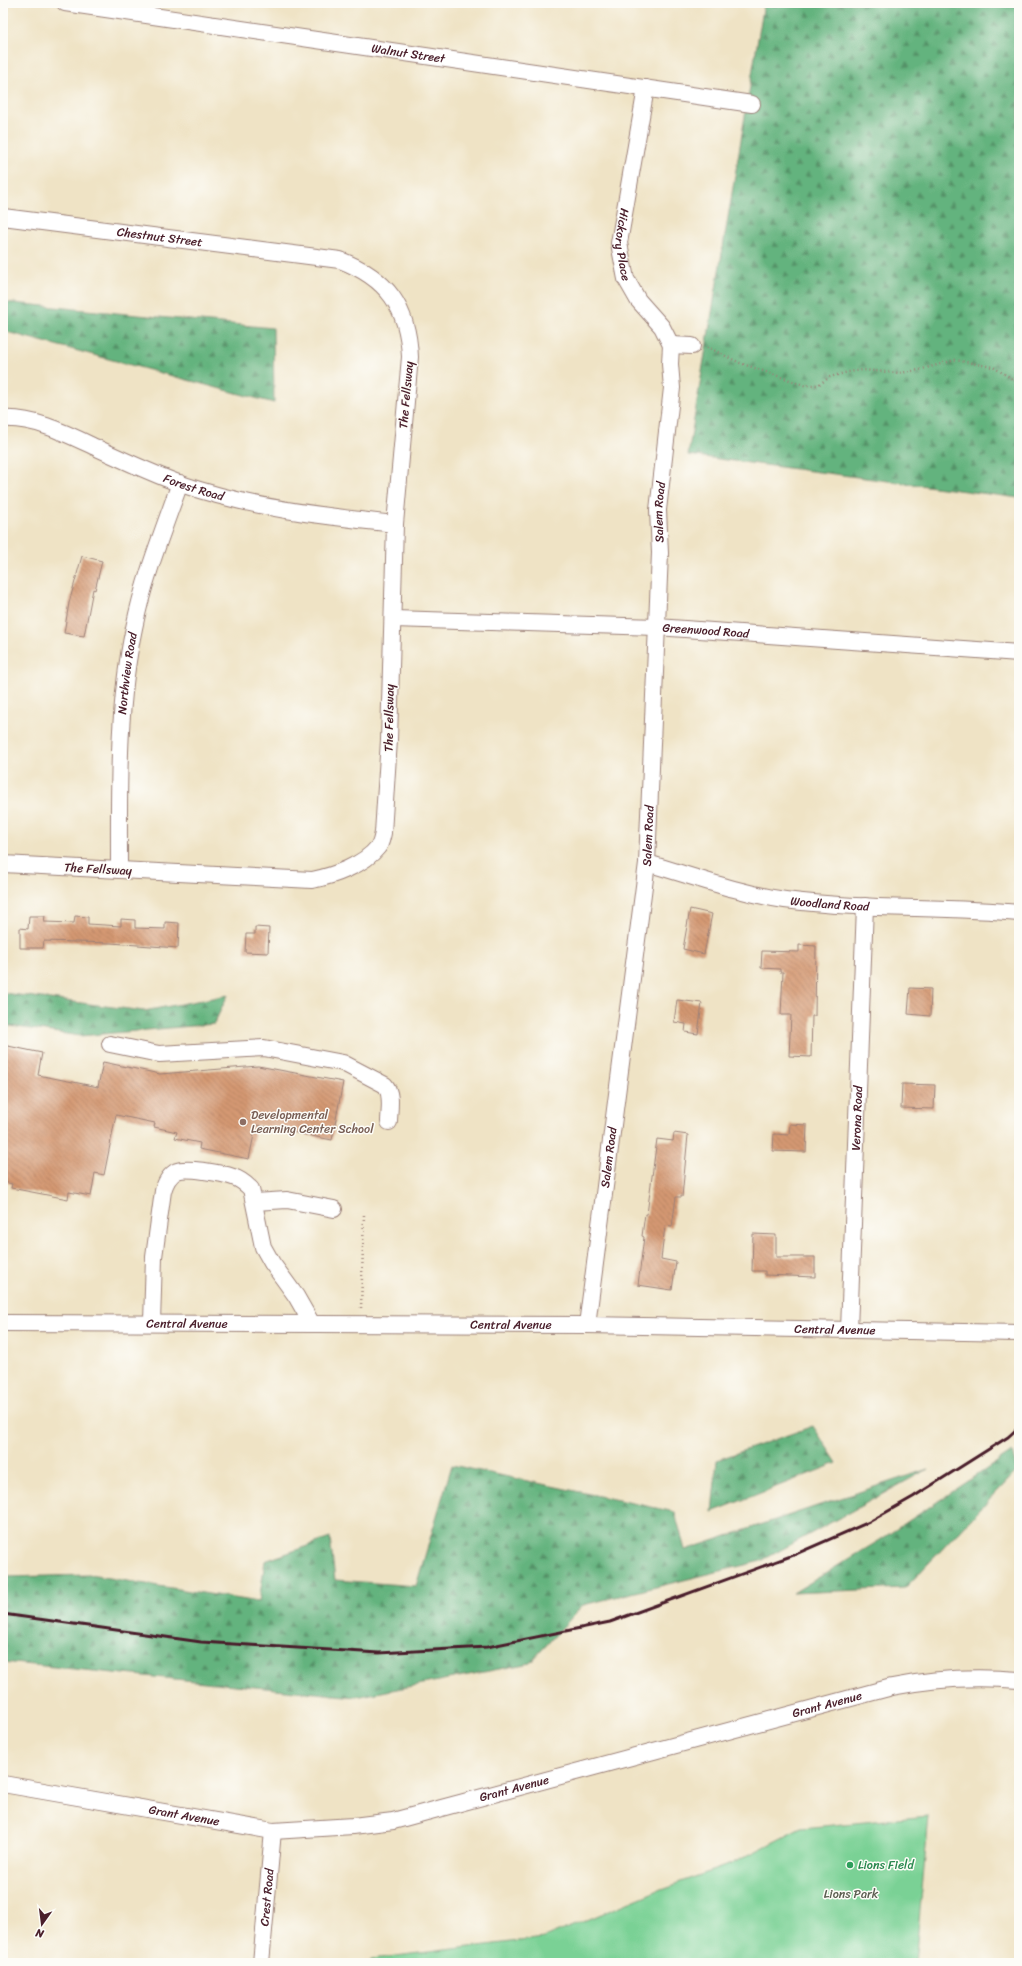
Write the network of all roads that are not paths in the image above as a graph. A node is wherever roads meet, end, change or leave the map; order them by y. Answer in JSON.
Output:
{"nodes":[{"id":1,"x":64,"y":3,"type":"edge"},
{"id":2,"x":646,"y":88,"type":"junction"},
{"id":3,"x":752,"y":104,"type":"dead end"},
{"id":4,"x":3,"y":216,"type":"edge"},
{"id":5,"x":317,"y":256,"type":"joint"},
{"id":6,"x":670,"y":344,"type":"junction"},
{"id":7,"x":692,"y":346,"type":"road end"},
{"id":8,"x":3,"y":418,"type":"edge"},
{"id":9,"x":180,"y":484,"type":"junction"},
{"id":10,"x":395,"y":524,"type":"junction"},
{"id":11,"x":393,"y":619,"type":"junction"},
{"id":12,"x":657,"y":627,"type":"junction"},
{"id":13,"x":1019,"y":653,"type":"edge"},
{"id":14,"x":646,"y":863,"type":"junction"},
{"id":15,"x":3,"y":864,"type":"edge"},
{"id":16,"x":119,"y":870,"type":"junction"},
{"id":17,"x":865,"y":906,"type":"junction"},
{"id":18,"x":1019,"y":913,"type":"edge"},
{"id":19,"x":110,"y":1044,"type":"dead end"},
{"id":20,"x":389,"y":1122,"type":"dead end"},
{"id":21,"x":255,"y":1202,"type":"junction"},
{"id":22,"x":334,"y":1209,"type":"dead end"},
{"id":23,"x":3,"y":1322,"type":"edge"},
{"id":24,"x":152,"y":1323,"type":"junction"},
{"id":25,"x":312,"y":1324,"type":"junction"},
{"id":26,"x":587,"y":1325,"type":"junction"},
{"id":27,"x":849,"y":1330,"type":"junction"},
{"id":28,"x":1019,"y":1333,"type":"edge"},
{"id":29,"x":1019,"y":1680,"type":"edge"},
{"id":30,"x":3,"y":1784,"type":"edge"},
{"id":31,"x":273,"y":1831,"type":"junction"},
{"id":32,"x":260,"y":1963,"type":"edge"}],
"edges":[{"from":1,"to":2,"type":"street","name":"Walnut Street"},
{"from":2,"to":3,"type":"street","name":"Walnut Street"},
{"from":2,"to":6,"type":"street","name":"Hickory Place"},
{"from":4,"to":5,"type":"street","name":"Chestnut Street"},
{"from":5,"to":10,"type":"street","name":"The Fellsway"},
{"from":6,"to":7,"type":"street"},
{"from":6,"to":12,"type":"street","name":"Salem Road"},
{"from":8,"to":9,"type":"street","name":"Forest Road"},
{"from":9,"to":10,"type":"street","name":"Forest Road"},
{"from":9,"to":16,"type":"street","name":"Northview Road"},
{"from":10,"to":11,"type":"street","name":"The Fellsway"},
{"from":11,"to":12,"type":"street","name":"Greenwood Road"},
{"from":11,"to":16,"type":"street","name":"The Fellsway"},
{"from":12,"to":13,"type":"street","name":"Greenwood Road"},
{"from":12,"to":14,"type":"street","name":"Salem Road"},
{"from":14,"to":17,"type":"street","name":"Woodland Road"},
{"from":14,"to":26,"type":"street","name":"Salem Road"},
{"from":15,"to":16,"type":"street","name":"The Fellsway"},
{"from":17,"to":18,"type":"street","name":"Woodland Road"},
{"from":17,"to":27,"type":"street","name":"Verona Road"},
{"from":19,"to":20,"type":"street"},
{"from":21,"to":22,"type":"street"},
{"from":21,"to":24,"type":"street"},
{"from":21,"to":25,"type":"street"},
{"from":23,"to":24,"type":"street","name":"Central Avenue"},
{"from":24,"to":25,"type":"street","name":"Central Avenue"},
{"from":25,"to":26,"type":"street","name":"Central Avenue"},
{"from":26,"to":27,"type":"street","name":"Central Avenue"},
{"from":27,"to":28,"type":"street","name":"Central Avenue"},
{"from":29,"to":31,"type":"street","name":"Grant Avenue"},
{"from":30,"to":31,"type":"street","name":"Grant Avenue"},
{"from":31,"to":32,"type":"street","name":"Crest Road"}]}
